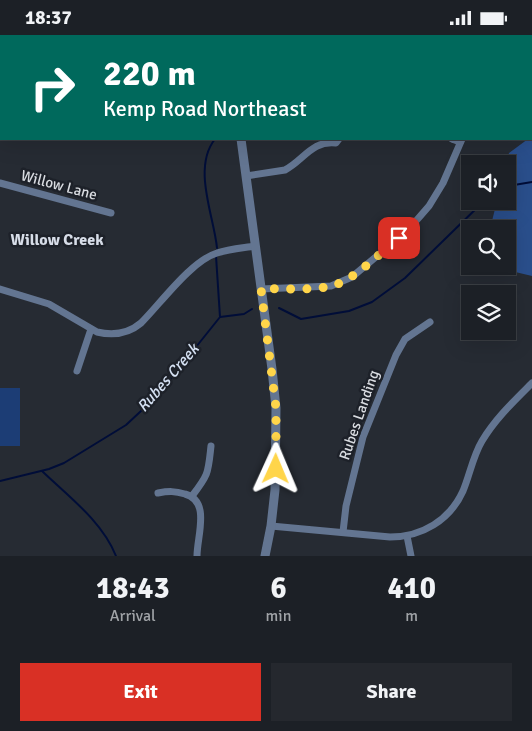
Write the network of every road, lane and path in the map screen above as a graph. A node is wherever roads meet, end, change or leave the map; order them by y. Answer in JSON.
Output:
{"nodes":[{"id":1,"x":241,"y":140,"type":"edge"},
{"id":2,"x":338,"y":140,"type":"edge"},
{"id":3,"x":461,"y":140,"type":"edge"},
{"id":4,"x":246,"y":176,"type":"junction"},
{"id":5,"x":0,"y":183,"type":"edge"},
{"id":6,"x":111,"y":213,"type":"dead end"},
{"id":7,"x":255,"y":246,"type":"junction"},
{"id":8,"x":0,"y":289,"type":"edge"},
{"id":9,"x":261,"y":289,"type":"junction"},
{"id":10,"x":430,"y":322,"type":"dead end"},
{"id":11,"x":91,"y":329,"type":"junction"},
{"id":12,"x":77,"y":371,"type":"dead end"},
{"id":13,"x":532,"y":383,"type":"edge"},
{"id":14,"x":211,"y":446,"type":"dead end"},
{"id":15,"x":158,"y":493,"type":"dead end"},
{"id":16,"x":192,"y":496,"type":"junction"},
{"id":17,"x":271,"y":525,"type":"junction"},
{"id":18,"x":343,"y":533,"type":"junction"},
{"id":19,"x":407,"y":536,"type":"junction"},
{"id":20,"x":197,"y":556,"type":"edge"},
{"id":21,"x":265,"y":556,"type":"edge"},
{"id":22,"x":411,"y":556,"type":"edge"}],
"edges":[{"from":1,"to":4,"type":"street"},
{"from":2,"to":4,"type":"street"},
{"from":3,"to":9,"type":"street"},
{"from":4,"to":7,"type":"street"},
{"from":5,"to":6,"type":"street","name":"Willow Lane"},
{"from":7,"to":9,"type":"street"},
{"from":7,"to":11,"type":"street"},
{"from":8,"to":11,"type":"street"},
{"from":9,"to":17,"type":"street"},
{"from":10,"to":18,"type":"street","name":"Rubes Landing"},
{"from":11,"to":12,"type":"street"},
{"from":13,"to":19,"type":"street"},
{"from":14,"to":16,"type":"street"},
{"from":15,"to":16,"type":"street"},
{"from":16,"to":20,"type":"street"},
{"from":17,"to":18,"type":"street"},
{"from":17,"to":21,"type":"street"},
{"from":18,"to":19,"type":"street"},
{"from":19,"to":22,"type":"street"}]}
